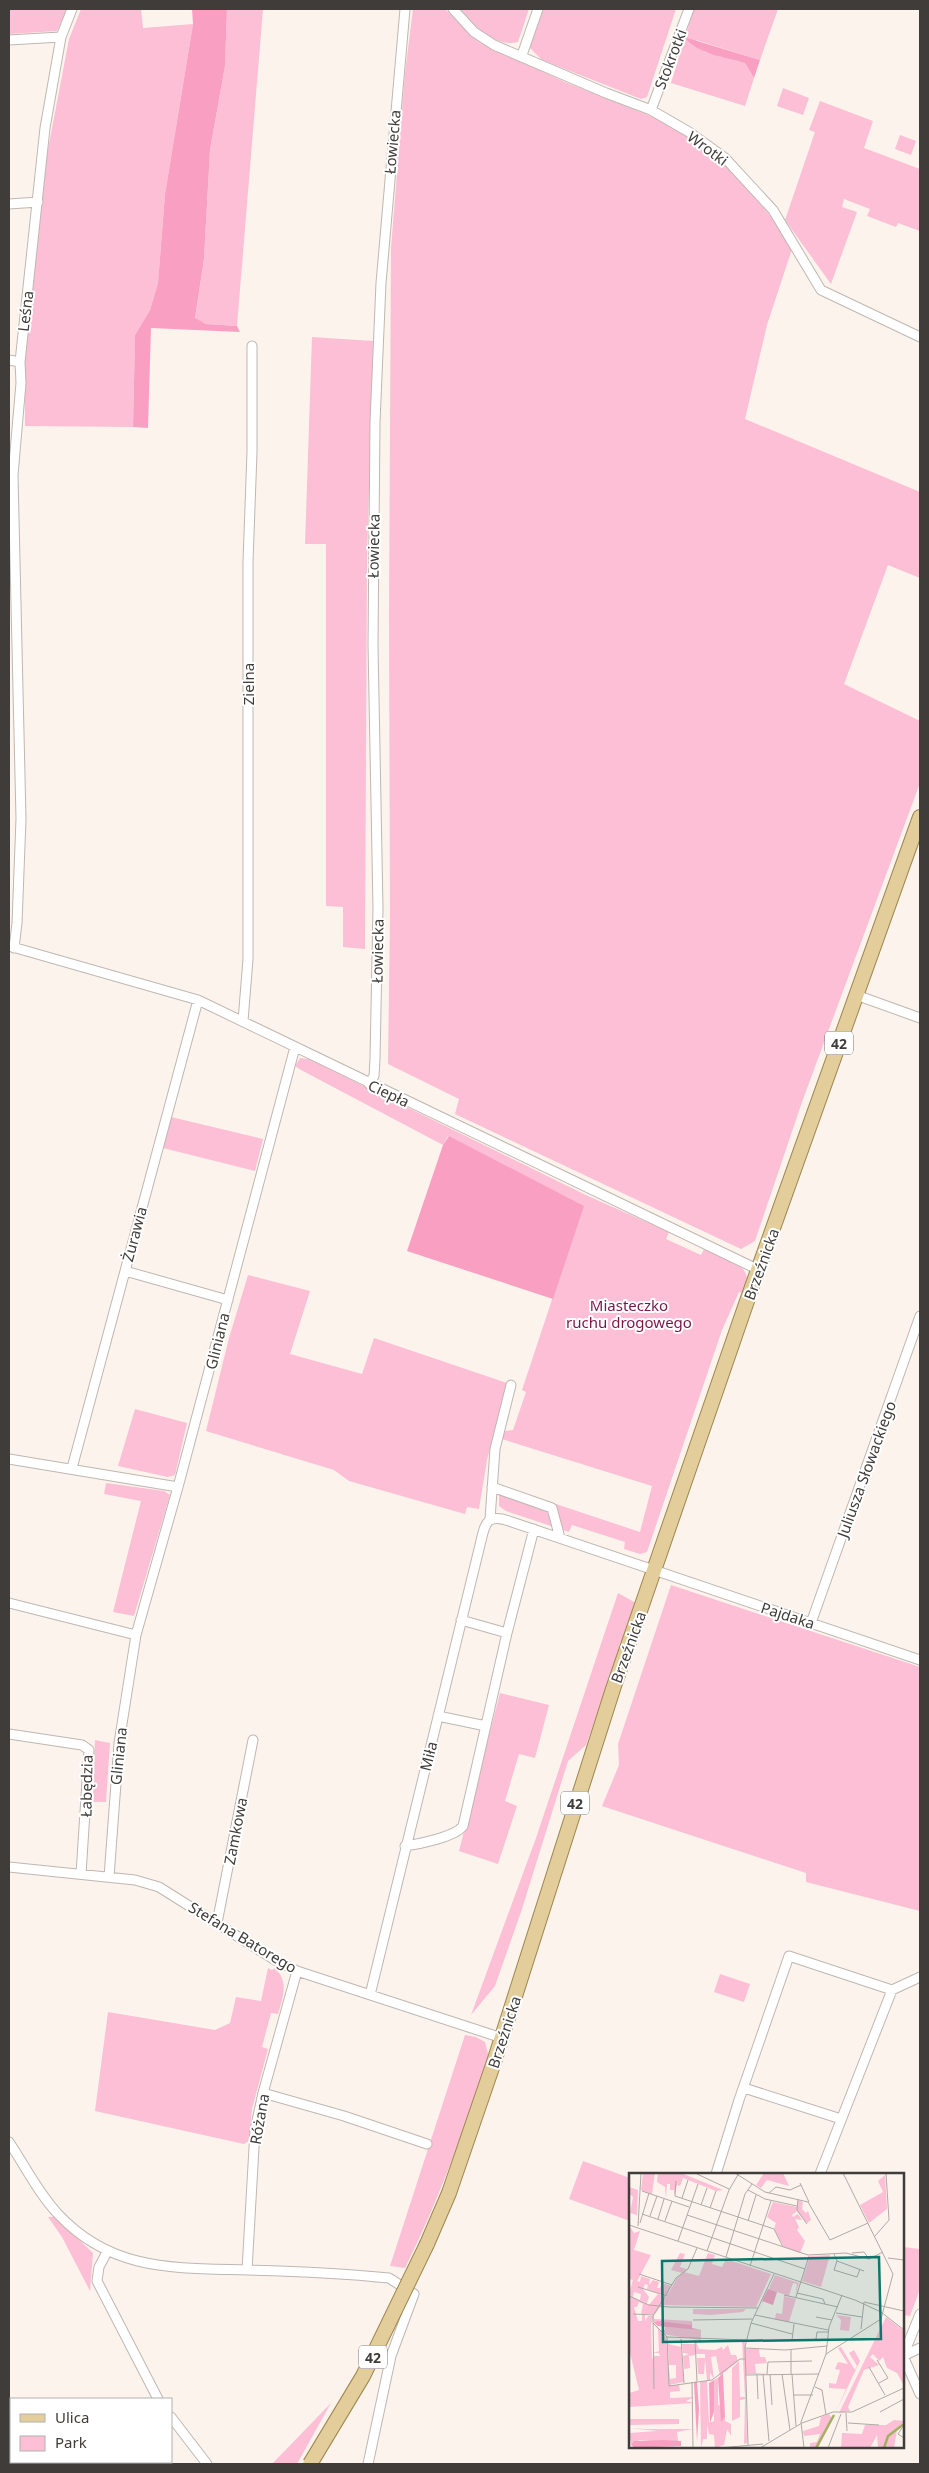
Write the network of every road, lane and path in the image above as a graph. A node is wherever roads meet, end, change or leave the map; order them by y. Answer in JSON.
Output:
{"nodes":[{"id":1,"x":72,"y":9,"type":"edge"},
{"id":2,"x":406,"y":9,"type":"edge"},
{"id":3,"x":453,"y":9,"type":"edge"},
{"id":4,"x":538,"y":9,"type":"edge"},
{"id":5,"x":689,"y":9,"type":"edge"},
{"id":6,"x":61,"y":36,"type":"junction"},
{"id":7,"x":9,"y":40,"type":"edge"},
{"id":8,"x":522,"y":55,"type":"junction"},
{"id":9,"x":651,"y":110,"type":"junction"},
{"id":10,"x":38,"y":202,"type":"junction"},
{"id":11,"x":9,"y":204,"type":"edge"},
{"id":12,"x":920,"y":337,"type":"edge"},
{"id":13,"x":252,"y":346,"type":"dead end"},
{"id":14,"x":9,"y":360,"type":"edge"},
{"id":15,"x":20,"y":362,"type":"junction"},
{"id":16,"x":920,"y":817,"type":"edge"},
{"id":17,"x":11,"y":947,"type":"edge"},
{"id":18,"x":856,"y":995,"type":"junction"},
{"id":19,"x":198,"y":1000,"type":"junction"},
{"id":20,"x":920,"y":1018,"type":"edge"},
{"id":21,"x":243,"y":1021,"type":"junction"},
{"id":22,"x":295,"y":1047,"type":"junction"},
{"id":23,"x":369,"y":1084,"type":"junction"},
{"id":24,"x":759,"y":1270,"type":"junction"},
{"id":25,"x":125,"y":1271,"type":"junction"},
{"id":26,"x":228,"y":1300,"type":"junction"},
{"id":27,"x":920,"y":1316,"type":"edge"},
{"id":28,"x":511,"y":1385,"type":"dead end"},
{"id":29,"x":9,"y":1459,"type":"edge"},
{"id":30,"x":72,"y":1468,"type":"junction"},
{"id":31,"x":492,"y":1486,"type":"junction"},
{"id":32,"x":178,"y":1487,"type":"junction"},
{"id":33,"x":490,"y":1519,"type":"junction"},
{"id":34,"x":534,"y":1529,"type":"junction"},
{"id":35,"x":560,"y":1538,"type":"junction"},
{"id":36,"x":655,"y":1571,"type":"junction"},
{"id":37,"x":9,"y":1604,"type":"edge"},
{"id":38,"x":461,"y":1620,"type":"junction"},
{"id":39,"x":811,"y":1623,"type":"junction"},
{"id":40,"x":507,"y":1633,"type":"junction"},
{"id":41,"x":136,"y":1635,"type":"junction"},
{"id":42,"x":920,"y":1660,"type":"edge"},
{"id":43,"x":438,"y":1716,"type":"junction"},
{"id":44,"x":486,"y":1726,"type":"junction"},
{"id":45,"x":9,"y":1734,"type":"edge"},
{"id":46,"x":253,"y":1740,"type":"dead end"},
{"id":47,"x":405,"y":1846,"type":"junction"},
{"id":48,"x":9,"y":1867,"type":"edge"},
{"id":49,"x":81,"y":1874,"type":"junction"},
{"id":50,"x":109,"y":1878,"type":"junction"},
{"id":51,"x":217,"y":1923,"type":"junction"},
{"id":52,"x":297,"y":1971,"type":"junction"},
{"id":53,"x":920,"y":1977,"type":"edge"},
{"id":54,"x":892,"y":1990,"type":"junction"},
{"id":55,"x":370,"y":1995,"type":"junction"},
{"id":56,"x":502,"y":2038,"type":"junction"},
{"id":57,"x":744,"y":2088,"type":"junction"},
{"id":58,"x":263,"y":2093,"type":"junction"},
{"id":59,"x":841,"y":2119,"type":"junction"},
{"id":60,"x":9,"y":2142,"type":"edge"},
{"id":61,"x":427,"y":2144,"type":"dead end"},
{"id":62,"x":716,"y":2173,"type":"edge"},
{"id":63,"x":820,"y":2173,"type":"edge"},
{"id":64,"x":107,"y":2252,"type":"junction"},
{"id":65,"x":247,"y":2270,"type":"junction"},
{"id":66,"x":920,"y":2314,"type":"edge"},
{"id":67,"x":920,"y":2348,"type":"edge"},
{"id":68,"x":904,"y":2356,"type":"edge"},
{"id":69,"x":920,"y":2394,"type":"edge"},
{"id":70,"x":157,"y":2398,"type":"edge"},
{"id":71,"x":172,"y":2418,"type":"edge"},
{"id":72,"x":207,"y":2464,"type":"edge"},
{"id":73,"x":310,"y":2464,"type":"edge"},
{"id":74,"x":368,"y":2464,"type":"edge"}],
"edges":[{"from":1,"to":6,"type":"street","name":"Leśna"},
{"from":2,"to":23,"type":"street","name":"Łowiecka"},
{"from":3,"to":8,"type":"street","name":"Wrotki"},
{"from":4,"to":8,"type":"street"},
{"from":5,"to":9,"type":"street","name":"Stokrotki"},
{"from":6,"to":7,"type":"street"},
{"from":6,"to":10,"type":"street","name":"Leśna"},
{"from":8,"to":9,"type":"street","name":"Wrotki"},
{"from":9,"to":12,"type":"street","name":"Wrotki"},
{"from":10,"to":11,"type":"street"},
{"from":10,"to":15,"type":"street","name":"Leśna"},
{"from":13,"to":21,"type":"street","name":"Zielna"},
{"from":14,"to":15,"type":"street"},
{"from":15,"to":17,"type":"street","name":"Leśna"},
{"from":16,"to":18,"type":"main road","name":"Brzeźnicka","number":"42"},
{"from":17,"to":19,"type":"street","name":"Ciepła"},
{"from":18,"to":20,"type":"street"},
{"from":18,"to":24,"type":"main road","name":"Brzeźnicka","number":"42"},
{"from":19,"to":21,"type":"street","name":"Ciepła"},
{"from":19,"to":25,"type":"street","name":"Żurawia"},
{"from":21,"to":22,"type":"street","name":"Ciepła"},
{"from":22,"to":23,"type":"street","name":"Ciepła"},
{"from":22,"to":26,"type":"street","name":"Gliniana"},
{"from":23,"to":24,"type":"street","name":"Ciepła"},
{"from":24,"to":36,"type":"main road","name":"Brzeźnicka","number":"42"},
{"from":25,"to":26,"type":"street"},
{"from":25,"to":30,"type":"street","name":"Żurawia"},
{"from":26,"to":32,"type":"street","name":"Gliniana"},
{"from":27,"to":39,"type":"street","name":"Juliusza Słowackiego"},
{"from":28,"to":31,"type":"street","name":"Miła"},
{"from":29,"to":30,"type":"street"},
{"from":30,"to":32,"type":"street"},
{"from":31,"to":33,"type":"street","name":"Miła"},
{"from":31,"to":35,"type":"street"},
{"from":32,"to":41,"type":"street","name":"Gliniana"},
{"from":33,"to":34,"type":"street"},
{"from":33,"to":38,"type":"street","name":"Miła"},
{"from":34,"to":35,"type":"street"},
{"from":34,"to":40,"type":"street"},
{"from":35,"to":36,"type":"street"},
{"from":36,"to":39,"type":"street","name":"Pajdaka"},
{"from":36,"to":56,"type":"main road","name":"Brzeźnicka","number":"42"},
{"from":37,"to":41,"type":"street"},
{"from":38,"to":40,"type":"street"},
{"from":38,"to":43,"type":"street","name":"Miła"},
{"from":39,"to":42,"type":"street","name":"Pajdaka"},
{"from":40,"to":44,"type":"street"},
{"from":41,"to":50,"type":"street","name":"Gliniana"},
{"from":43,"to":44,"type":"street"},
{"from":43,"to":47,"type":"street","name":"Miła"},
{"from":44,"to":47,"type":"street"},
{"from":45,"to":49,"type":"street","name":"Łabędzia"},
{"from":46,"to":51,"type":"street","name":"Zamkowa"},
{"from":47,"to":55,"type":"street","name":"Miła"},
{"from":48,"to":49,"type":"street","name":"Stefana Batorego"},
{"from":49,"to":50,"type":"street","name":"Stefana Batorego"},
{"from":50,"to":51,"type":"street","name":"Stefana Batorego"},
{"from":51,"to":52,"type":"street","name":"Stefana Batorego"},
{"from":52,"to":55,"type":"street","name":"Stefana Batorego"},
{"from":52,"to":58,"type":"street","name":"Różana"},
{"from":53,"to":54,"type":"street"},
{"from":54,"to":57,"type":"street"},
{"from":54,"to":59,"type":"street"},
{"from":55,"to":56,"type":"street","name":"Stefana Batorego"},
{"from":56,"to":73,"type":"main road","name":"Brzeźnicka","number":"42","bridge":true},
{"from":57,"to":59,"type":"street"},
{"from":57,"to":62,"type":"street"},
{"from":58,"to":61,"type":"street"},
{"from":58,"to":65,"type":"street","name":"Różana"},
{"from":59,"to":63,"type":"street"},
{"from":60,"to":64,"type":"street"},
{"from":64,"to":65,"type":"street"},
{"from":64,"to":70,"type":"street"},
{"from":65,"to":74,"type":"street"},
{"from":66,"to":68,"type":"street"},
{"from":67,"to":68,"type":"street"},
{"from":68,"to":69,"type":"street"},
{"from":71,"to":72,"type":"street"}]}
